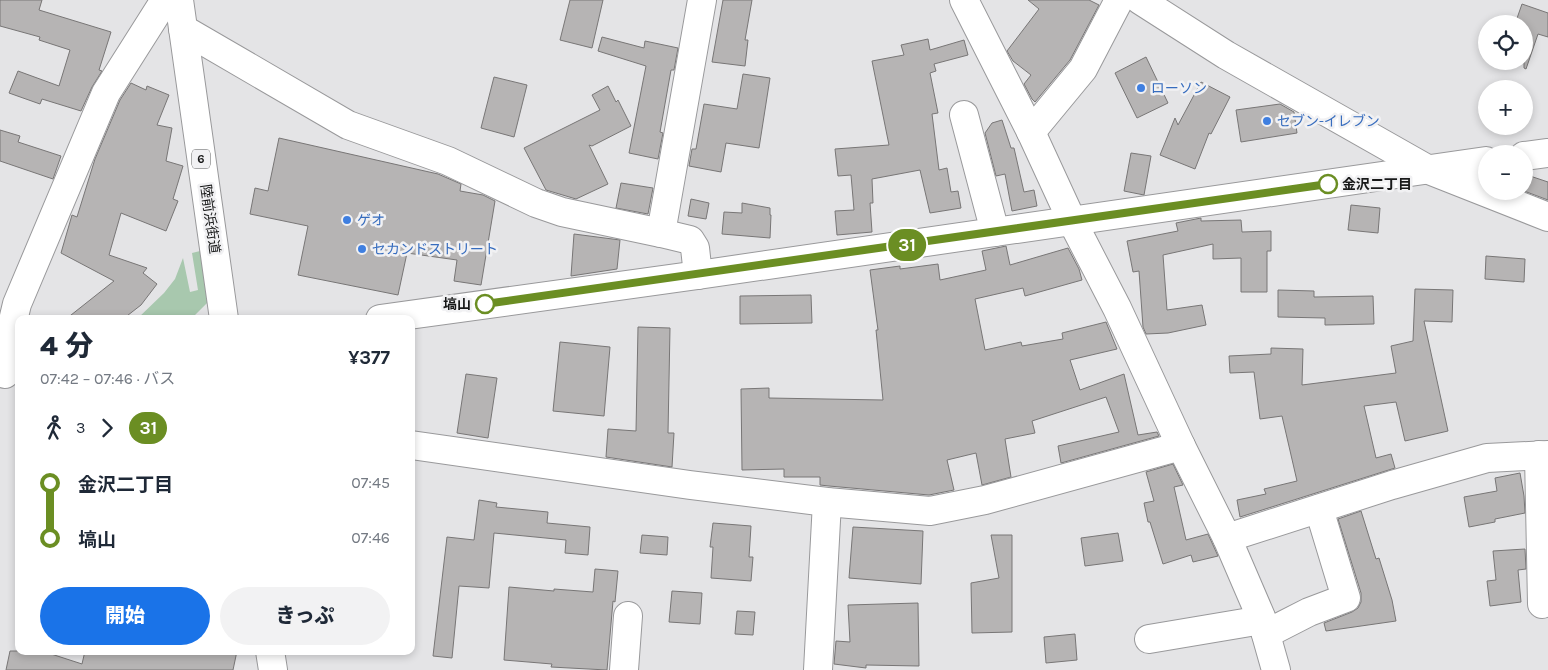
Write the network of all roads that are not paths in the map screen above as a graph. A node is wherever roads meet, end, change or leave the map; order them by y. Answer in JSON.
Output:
{"nodes":[{"id":1,"x":165,"y":0,"type":"edge"},
{"id":2,"x":179,"y":0,"type":"edge"},
{"id":3,"x":702,"y":0,"type":"edge"},
{"id":4,"x":964,"y":0,"type":"edge"},
{"id":5,"x":1119,"y":0,"type":"edge"},
{"id":6,"x":1140,"y":0,"type":"edge"},
{"id":7,"x":183,"y":29,"type":"junction"},
{"id":8,"x":964,"y":115,"type":"dead end"},
{"id":9,"x":1031,"y":132,"type":"junction"},
{"id":10,"x":1548,"y":152,"type":"edge"},
{"id":11,"x":1533,"y":154,"type":"edge"},
{"id":12,"x":1478,"y":163,"type":"edge"},
{"id":13,"x":1429,"y":170,"type":"junction"},
{"id":14,"x":1548,"y":217,"type":"edge"},
{"id":15,"x":1072,"y":221,"type":"junction"},
{"id":16,"x":995,"y":232,"type":"junction"},
{"id":17,"x":661,"y":233,"type":"junction"},
{"id":18,"x":698,"y":275,"type":"junction"},
{"id":19,"x":223,"y":315,"type":"edge"},
{"id":20,"x":409,"y":315,"type":"edge"},
{"id":21,"x":8,"y":374,"type":"edge"},
{"id":22,"x":1181,"y":446,"type":"junction"},
{"id":23,"x":415,"y":447,"type":"edge"},
{"id":24,"x":1544,"y":455,"type":"edge"},
{"id":25,"x":827,"y":502,"type":"junction"},
{"id":26,"x":1318,"y":509,"type":"junction"},
{"id":27,"x":1227,"y":538,"type":"junction"},
{"id":28,"x":1542,"y":604,"type":"dead end"},
{"id":29,"x":628,"y":616,"type":"dead end"},
{"id":30,"x":1264,"y":627,"type":"junction"},
{"id":31,"x":1149,"y":639,"type":"dead end"},
{"id":32,"x":271,"y":655,"type":"edge"},
{"id":33,"x":273,"y":670,"type":"edge"},
{"id":34,"x":624,"y":670,"type":"edge"},
{"id":35,"x":818,"y":670,"type":"edge"},
{"id":36,"x":1276,"y":670,"type":"edge"}],
"edges":[{"from":1,"to":21,"type":"main road"},
{"from":2,"to":7,"type":"main road","name":"陸前浜街道","number":"6"},
{"from":3,"to":17,"type":"main road"},
{"from":4,"to":9,"type":"main road"},
{"from":5,"to":9,"type":"main road"},
{"from":6,"to":13,"type":"main road"},
{"from":7,"to":17,"type":"main road"},
{"from":7,"to":19,"type":"main road","name":"陸前浜街道","number":"6"},
{"from":8,"to":16,"type":"main road"},
{"from":9,"to":15,"type":"main road"},
{"from":10,"to":11,"type":"main road"},
{"from":12,"to":13,"type":"main road"},
{"from":13,"to":14,"type":"main road"},
{"from":13,"to":15,"type":"main road"},
{"from":15,"to":16,"type":"main road"},
{"from":15,"to":22,"type":"main road"},
{"from":16,"to":18,"type":"main road"},
{"from":17,"to":18,"type":"main road"},
{"from":18,"to":20,"type":"main road"},
{"from":22,"to":25,"type":"main road"},
{"from":22,"to":27,"type":"main road"},
{"from":23,"to":25,"type":"main road"},
{"from":24,"to":26,"type":"main road"},
{"from":24,"to":28,"type":"main road"},
{"from":25,"to":35,"type":"main road"},
{"from":26,"to":27,"type":"main road"},
{"from":26,"to":30,"type":"main road"},
{"from":27,"to":30,"type":"main road"},
{"from":29,"to":34,"type":"main road"},
{"from":30,"to":31,"type":"main road"},
{"from":30,"to":36,"type":"main road"},
{"from":32,"to":33,"type":"main road"}]}
